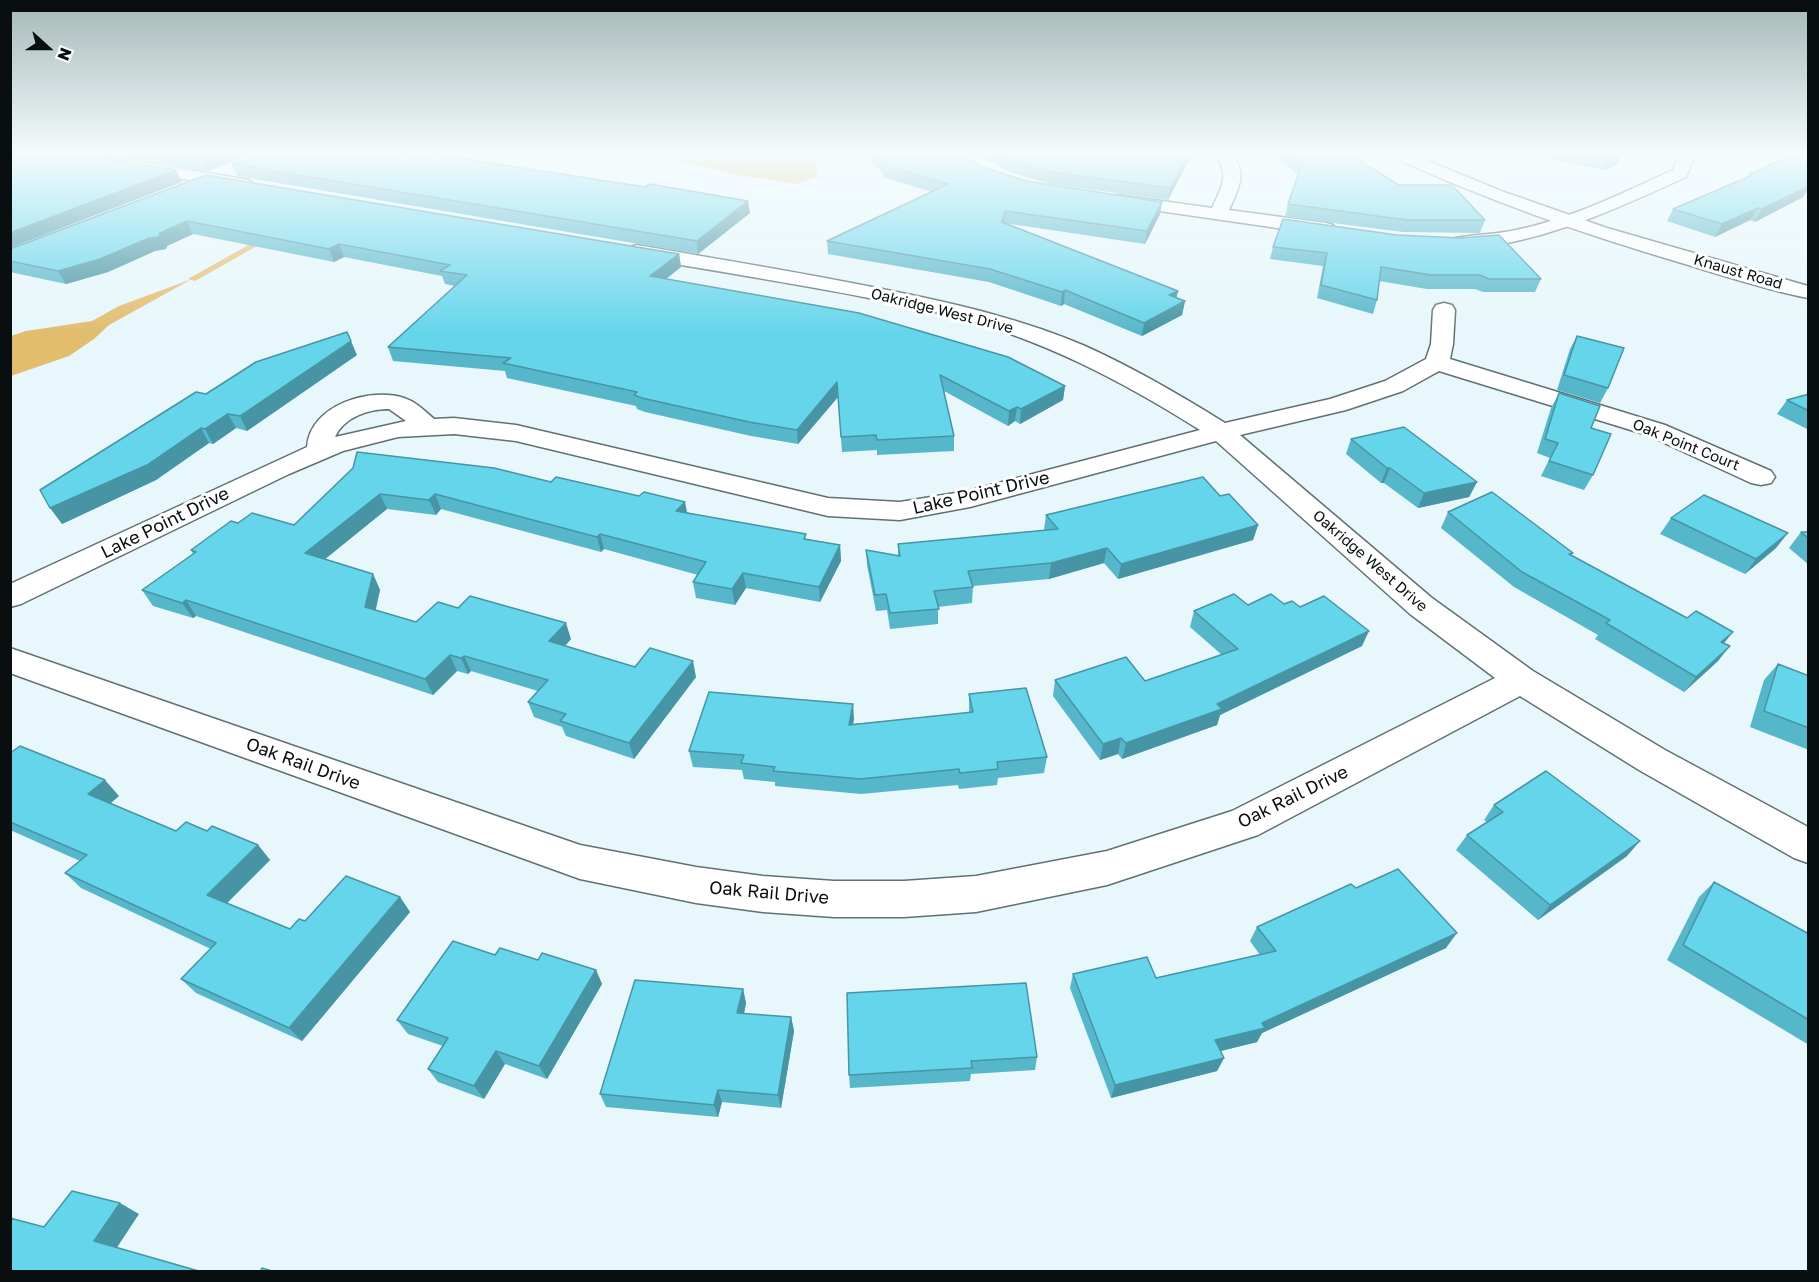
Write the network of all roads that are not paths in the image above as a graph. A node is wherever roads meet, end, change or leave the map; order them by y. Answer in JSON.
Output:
{"nodes":[{"id":1,"x":1224,"y":214,"type":"edge"},
{"id":2,"x":1550,"y":214,"type":"edge"},
{"id":3,"x":1586,"y":214,"type":"edge"},
{"id":4,"x":1569,"y":221,"type":"junction"},
{"id":5,"x":1346,"y":232,"type":"edge"},
{"id":6,"x":1435,"y":242,"type":"edge"},
{"id":7,"x":617,"y":248,"type":"edge"},
{"id":8,"x":1809,"y":292,"type":"edge"},
{"id":9,"x":1444,"y":310,"type":"dead end"},
{"id":10,"x":1437,"y":363,"type":"junction"},
{"id":11,"x":1221,"y":432,"type":"junction"},
{"id":12,"x":1761,"y":477,"type":"dead end"},
{"id":13,"x":10,"y":597,"type":"edge"},
{"id":14,"x":10,"y":660,"type":"edge"},
{"id":15,"x":1521,"y":680,"type":"junction"},
{"id":16,"x":1800,"y":839,"type":"edge"}],
"edges":[{"from":1,"to":5,"type":"street"},
{"from":2,"to":4,"type":"street","name":"Knaust Road"},
{"from":3,"to":4,"type":"street"},
{"from":4,"to":6,"type":"street"},
{"from":4,"to":8,"type":"street","name":"Knaust Road"},
{"from":7,"to":11,"type":"street","name":"Oakridge West Drive"},
{"from":9,"to":10,"type":"street"},
{"from":10,"to":11,"type":"street","name":"Lake Point Drive"},
{"from":10,"to":12,"type":"street","name":"Oak Point Court"},
{"from":11,"to":13,"type":"street","name":"Lake Point Drive"},
{"from":11,"to":15,"type":"street","name":"Oakridge West Drive"},
{"from":14,"to":15,"type":"street","name":"Oak Rail Drive"},
{"from":15,"to":16,"type":"street","name":"Oakridge West Drive"}]}
